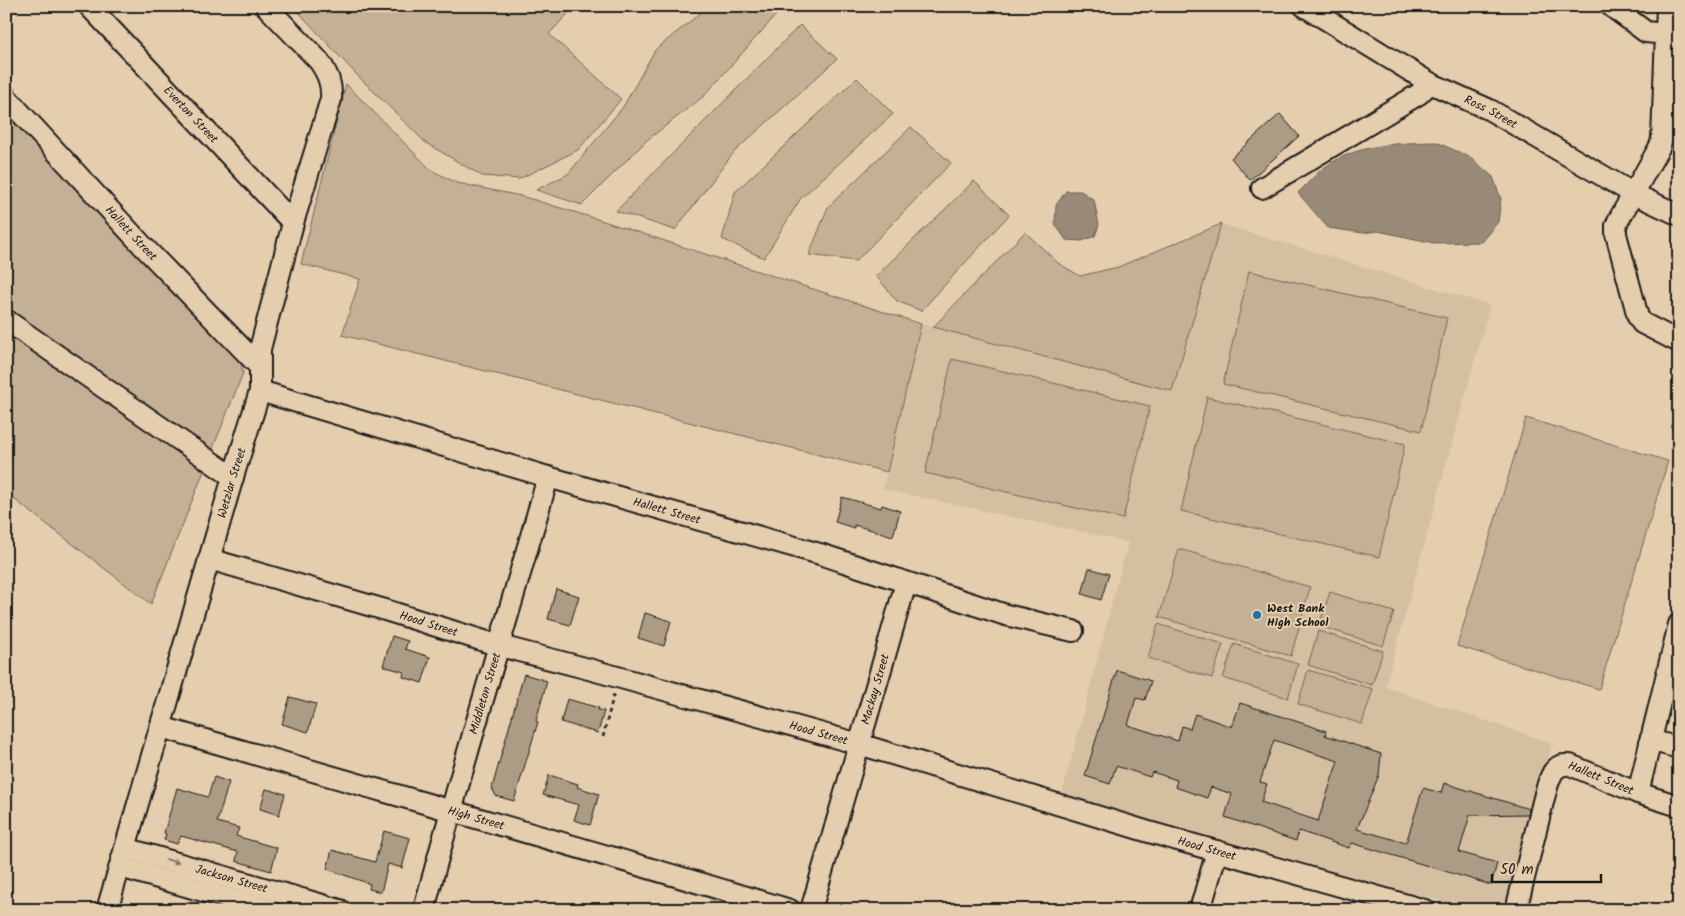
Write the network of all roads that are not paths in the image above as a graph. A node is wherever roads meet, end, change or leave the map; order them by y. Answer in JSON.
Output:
{"nodes":[{"id":1,"x":89,"y":6,"type":"edge"},
{"id":2,"x":266,"y":6,"type":"edge"},
{"id":3,"x":1304,"y":6,"type":"edge"},
{"id":4,"x":1611,"y":6,"type":"edge"},
{"id":5,"x":1667,"y":6,"type":"edge"},
{"id":6,"x":1666,"y":34,"type":"junction"},
{"id":7,"x":1430,"y":83,"type":"junction"},
{"id":8,"x":6,"y":97,"type":"edge"},
{"id":9,"x":1262,"y":188,"type":"dead end"},
{"id":10,"x":1634,"y":194,"type":"junction"},
{"id":11,"x":1679,"y":215,"type":"edge"},
{"id":12,"x":293,"y":223,"type":"junction"},
{"id":13,"x":6,"y":320,"type":"edge"},
{"id":14,"x":1679,"y":342,"type":"edge"},
{"id":15,"x":259,"y":366,"type":"junction"},
{"id":16,"x":260,"y":391,"type":"junction"},
{"id":17,"x":233,"y":477,"type":"junction"},
{"id":18,"x":548,"y":477,"type":"junction"},
{"id":19,"x":209,"y":559,"type":"junction"},
{"id":20,"x":906,"y":582,"type":"junction"},
{"id":21,"x":1679,"y":624,"type":"edge"},
{"id":22,"x":1073,"y":631,"type":"dead end"},
{"id":23,"x":500,"y":646,"type":"junction"},
{"id":24,"x":161,"y":727,"type":"junction"},
{"id":25,"x":1650,"y":740,"type":"junction"},
{"id":26,"x":859,"y":744,"type":"junction"},
{"id":27,"x":1679,"y":748,"type":"edge"},
{"id":28,"x":1638,"y":793,"type":"junction"},
{"id":29,"x":1679,"y":806,"type":"edge"},
{"id":30,"x":450,"y":811,"type":"junction"},
{"id":31,"x":125,"y":848,"type":"junction"},
{"id":32,"x":1217,"y":851,"type":"junction"},
{"id":33,"x":120,"y":867,"type":"junction"},
{"id":34,"x":107,"y":910,"type":"edge"},
{"id":35,"x":268,"y":910,"type":"edge"},
{"id":36,"x":340,"y":910,"type":"edge"},
{"id":37,"x":424,"y":910,"type":"edge"},
{"id":38,"x":790,"y":910,"type":"edge"},
{"id":39,"x":811,"y":910,"type":"edge"},
{"id":40,"x":1200,"y":910,"type":"edge"},
{"id":41,"x":1426,"y":910,"type":"edge"},
{"id":42,"x":1516,"y":910,"type":"edge"}],
"edges":[{"from":1,"to":12,"type":"street","name":"Everton Street"},
{"from":2,"to":12,"type":"street","name":"Wetzlar Street"},
{"from":3,"to":7,"type":"street","name":"Ross Street"},
{"from":4,"to":6,"type":"street"},
{"from":5,"to":6,"type":"street"},
{"from":6,"to":10,"type":"street"},
{"from":7,"to":9,"type":"street"},
{"from":7,"to":10,"type":"street","name":"Ross Street"},
{"from":8,"to":15,"type":"street","name":"Hallett Street"},
{"from":10,"to":11,"type":"street","name":"Ross Street"},
{"from":10,"to":14,"type":"street"},
{"from":12,"to":15,"type":"street","name":"Wetzlar Street"},
{"from":13,"to":17,"type":"street"},
{"from":15,"to":16,"type":"street","name":"Wetzlar Street"},
{"from":16,"to":17,"type":"street","name":"Wetzlar Street"},
{"from":16,"to":18,"type":"street","name":"Hallett Street"},
{"from":17,"to":19,"type":"street","name":"Wetzlar Street"},
{"from":18,"to":20,"type":"street","name":"Hallett Street"},
{"from":18,"to":23,"type":"street","name":"Middleton Street"},
{"from":19,"to":23,"type":"street","name":"Hood Street"},
{"from":19,"to":24,"type":"street","name":"Wetzlar Street"},
{"from":20,"to":22,"type":"street","name":"Hallett Street"},
{"from":20,"to":26,"type":"street","name":"Mackay Street"},
{"from":21,"to":25,"type":"street"},
{"from":23,"to":26,"type":"street","name":"Hood Street"},
{"from":23,"to":30,"type":"street","name":"Middleton Street"},
{"from":24,"to":30,"type":"street","name":"High Street"},
{"from":24,"to":31,"type":"street","name":"Wetzlar Street"},
{"from":25,"to":27,"type":"street"},
{"from":25,"to":28,"type":"street"},
{"from":26,"to":32,"type":"street","name":"Hood Street"},
{"from":26,"to":39,"type":"street","name":"Mackay Street"},
{"from":28,"to":29,"type":"street","name":"Hallett Street"},
{"from":28,"to":42,"type":"street","name":"Hallett Street"},
{"from":30,"to":37,"type":"street","name":"Middleton Street"},
{"from":30,"to":38,"type":"street","name":"High Street"},
{"from":31,"to":33,"type":"street","name":"Wetzlar Street"},
{"from":31,"to":36,"type":"street","name":"Jackson Street","one_way":true},
{"from":32,"to":40,"type":"street"},
{"from":32,"to":41,"type":"street","name":"Hood Street"},
{"from":33,"to":34,"type":"street","name":"Wetzlar Street"},
{"from":33,"to":35,"type":"street","name":"Jackson Street"}]}
